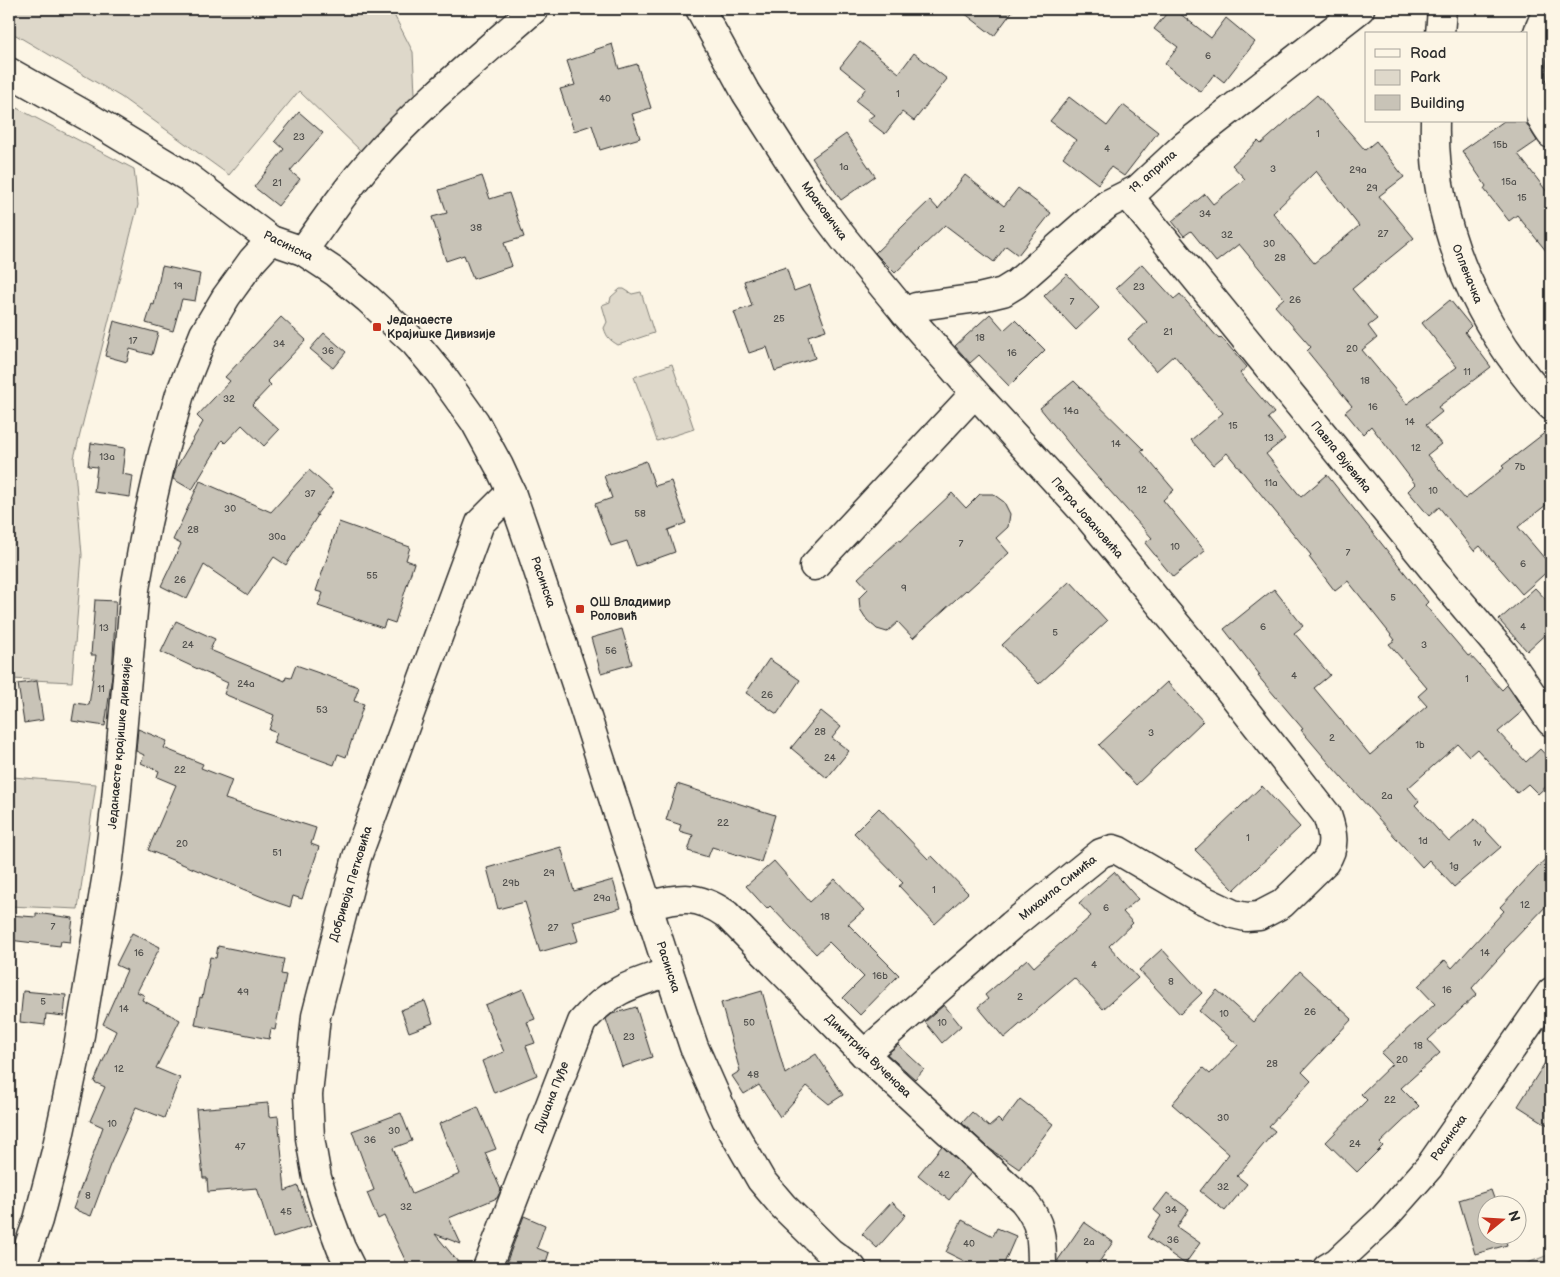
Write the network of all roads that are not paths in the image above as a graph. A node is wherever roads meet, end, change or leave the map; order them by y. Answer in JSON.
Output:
{"nodes":[{"id":1,"x":534,"y":9,"type":"edge"},
{"id":2,"x":700,"y":9,"type":"edge"},
{"id":3,"x":1360,"y":9,"type":"edge"},
{"id":4,"x":1442,"y":9,"type":"edge"},
{"id":5,"x":1549,"y":9,"type":"edge"},
{"id":6,"x":1440,"y":32,"type":"edge"},
{"id":7,"x":9,"y":72,"type":"edge"},
{"id":8,"x":1435,"y":122,"type":"edge"},
{"id":9,"x":1551,"y":134,"type":"edge"},
{"id":10,"x":1128,"y":195,"type":"junction"},
{"id":11,"x":271,"y":240,"type":"junction"},
{"id":12,"x":303,"y":250,"type":"junction"},
{"id":13,"x":905,"y":313,"type":"junction"},
{"id":14,"x":975,"y":393,"type":"junction"},
{"id":15,"x":1551,"y":406,"type":"edge"},
{"id":16,"x":511,"y":492,"type":"junction"},
{"id":17,"x":814,"y":566,"type":"dead end"},
{"id":18,"x":1551,"y":722,"type":"edge"},
{"id":19,"x":1333,"y":836,"type":"joint"},
{"id":20,"x":647,"y":906,"type":"junction"},
{"id":21,"x":669,"y":972,"type":"junction"},
{"id":22,"x":1551,"y":992,"type":"edge"},
{"id":23,"x":864,"y":1054,"type":"junction"},
{"id":24,"x":21,"y":1268,"type":"edge"},
{"id":25,"x":351,"y":1268,"type":"edge"},
{"id":26,"x":487,"y":1268,"type":"edge"},
{"id":27,"x":852,"y":1268,"type":"edge"},
{"id":28,"x":1042,"y":1268,"type":"edge"},
{"id":29,"x":1327,"y":1268,"type":"edge"}],
"edges":[{"from":1,"to":12,"type":"street"},
{"from":2,"to":13,"type":"street","name":"Мраковичка"},
{"from":3,"to":10,"type":"street","name":"19. априла"},
{"from":4,"to":6,"type":"street"},
{"from":5,"to":9,"type":"street"},
{"from":7,"to":11,"type":"street","name":"Расинска"},
{"from":8,"to":15,"type":"street","name":"Опленачка"},
{"from":10,"to":13,"type":"street","name":"19. априла"},
{"from":10,"to":18,"type":"street","name":"Павла Вујевића"},
{"from":11,"to":12,"type":"street","name":"Расинска"},
{"from":11,"to":24,"type":"street","name":"Једанаесте крајишке дивизије"},
{"from":12,"to":16,"type":"street","name":"Расинска"},
{"from":13,"to":14,"type":"street","name":"Мраковичка"},
{"from":14,"to":17,"type":"street"},
{"from":14,"to":19,"type":"street","name":"Петра Јовановића"},
{"from":16,"to":20,"type":"street","name":"Расинска"},
{"from":16,"to":25,"type":"street","name":"Добривоја Петковића"},
{"from":19,"to":23,"type":"street","name":"Михаила Симића"},
{"from":20,"to":21,"type":"street","name":"Расинска"},
{"from":20,"to":23,"type":"street","name":"Димитрија Вученова"},
{"from":21,"to":26,"type":"street","name":"Душана Пуђе"},
{"from":21,"to":27,"type":"street","name":"Расинска"},
{"from":22,"to":29,"type":"street","name":"Расинска"},
{"from":23,"to":28,"type":"street","name":"Димитрија Вученова"}]}
